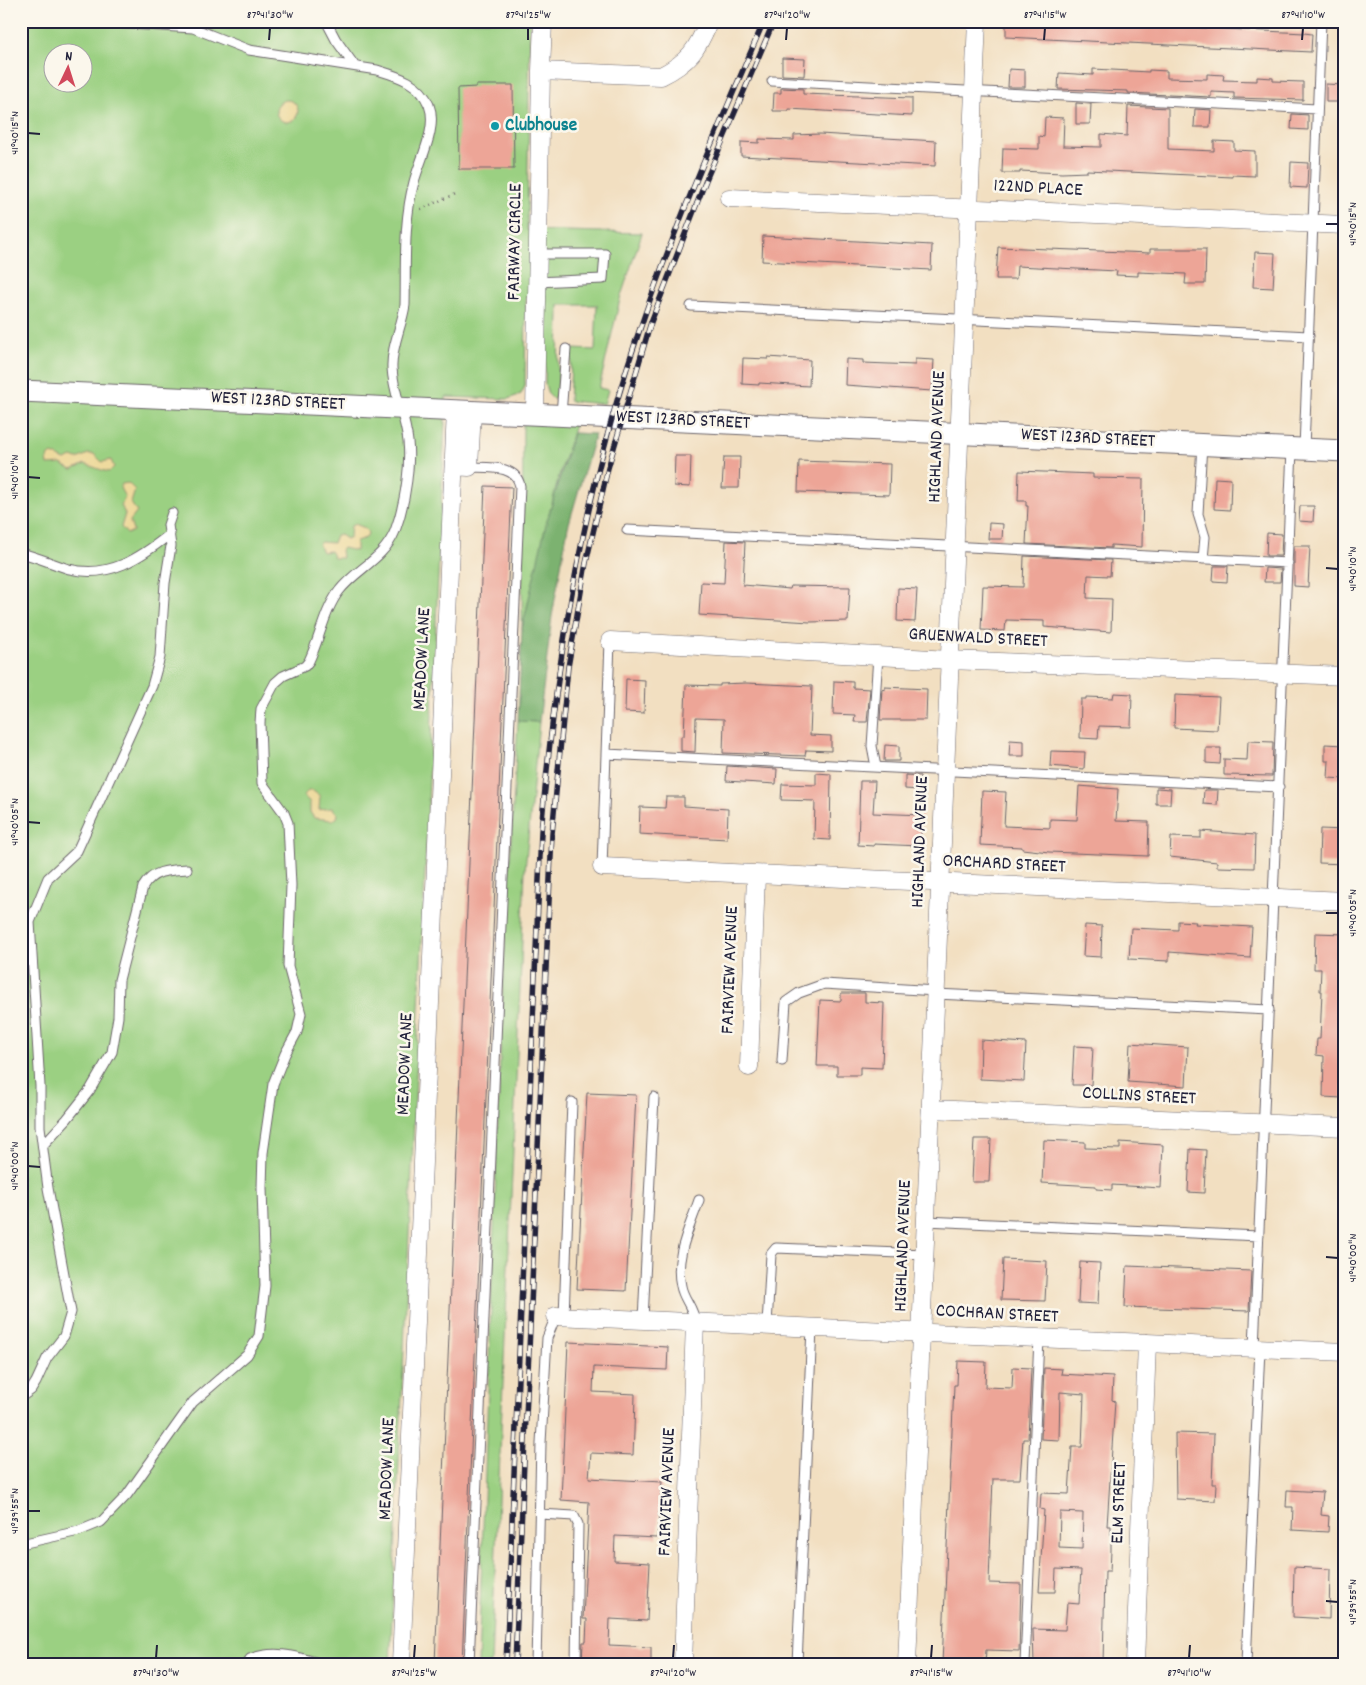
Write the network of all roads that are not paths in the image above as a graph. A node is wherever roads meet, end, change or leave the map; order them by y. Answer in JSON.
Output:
{"nodes":[{"id":1,"x":79,"y":21,"type":"edge"},
{"id":2,"x":199,"y":21,"type":"edge"},
{"id":3,"x":326,"y":21,"type":"edge"},
{"id":4,"x":544,"y":21,"type":"edge"},
{"id":5,"x":709,"y":21,"type":"edge"},
{"id":6,"x":977,"y":21,"type":"edge"},
{"id":7,"x":1321,"y":21,"type":"edge"},
{"id":8,"x":208,"y":32,"type":"junction"},
{"id":9,"x":354,"y":65,"type":"junction"},
{"id":10,"x":541,"y":71,"type":"junction"},
{"id":11,"x":772,"y":81,"type":"dead end"},
{"id":12,"x":974,"y":91,"type":"junction"},
{"id":13,"x":1317,"y":109,"type":"junction"},
{"id":14,"x":729,"y":198,"type":"dead end"},
{"id":15,"x":969,"y":207,"type":"junction"},
{"id":16,"x":1313,"y":224,"type":"junction"},
{"id":17,"x":1345,"y":225,"type":"edge"},
{"id":18,"x":536,"y":254,"type":"junction"},
{"id":19,"x":536,"y":282,"type":"junction"},
{"id":20,"x":691,"y":306,"type":"dead end"},
{"id":21,"x":964,"y":320,"type":"junction"},
{"id":22,"x":1309,"y":336,"type":"junction"},
{"id":23,"x":566,"y":349,"type":"dead end"},
{"id":24,"x":21,"y":391,"type":"edge"},
{"id":25,"x":399,"y":408,"type":"junction"},
{"id":26,"x":464,"y":411,"type":"junction"},
{"id":27,"x":535,"y":414,"type":"junction"},
{"id":28,"x":561,"y":415,"type":"junction"},
{"id":29,"x":960,"y":433,"type":"junction"},
{"id":30,"x":1202,"y":444,"type":"junction"},
{"id":31,"x":1298,"y":448,"type":"junction"},
{"id":32,"x":1345,"y":450,"type":"edge"},
{"id":33,"x":461,"y":467,"type":"junction"},
{"id":34,"x":172,"y":513,"type":"dead end"},
{"id":35,"x":627,"y":530,"type":"dead end"},
{"id":36,"x":170,"y":534,"type":"junction"},
{"id":37,"x":955,"y":546,"type":"junction"},
{"id":38,"x":21,"y":553,"type":"edge"},
{"id":39,"x":1203,"y":559,"type":"junction"},
{"id":40,"x":1288,"y":563,"type":"junction"},
{"id":41,"x":610,"y":641,"type":"joint"},
{"id":42,"x":878,"y":656,"type":"junction"},
{"id":43,"x":950,"y":660,"type":"junction"},
{"id":44,"x":1284,"y":674,"type":"junction"},
{"id":45,"x":1345,"y":676,"type":"edge"},
{"id":46,"x":606,"y":754,"type":"junction"},
{"id":47,"x":876,"y":767,"type":"junction"},
{"id":48,"x":945,"y":771,"type":"junction"},
{"id":49,"x":1279,"y":787,"type":"junction"},
{"id":50,"x":602,"y":868,"type":"joint"},
{"id":51,"x":187,"y":869,"type":"dead end"},
{"id":52,"x":756,"y":874,"type":"junction"},
{"id":53,"x":940,"y":883,"type":"junction"},
{"id":54,"x":1274,"y":898,"type":"junction"},
{"id":55,"x":1345,"y":901,"type":"edge"},
{"id":56,"x":936,"y":993,"type":"junction"},
{"id":57,"x":1269,"y":1010,"type":"junction"},
{"id":58,"x":782,"y":1061,"type":"dead end"},
{"id":59,"x":749,"y":1067,"type":"dead end"},
{"id":60,"x":654,"y":1097,"type":"dead end"},
{"id":61,"x":572,"y":1102,"type":"dead end"},
{"id":62,"x":931,"y":1109,"type":"junction"},
{"id":63,"x":1264,"y":1124,"type":"junction"},
{"id":64,"x":1345,"y":1128,"type":"edge"},
{"id":65,"x":43,"y":1145,"type":"junction"},
{"id":66,"x":699,"y":1200,"type":"dead end"},
{"id":67,"x":926,"y":1221,"type":"junction"},
{"id":68,"x":1259,"y":1236,"type":"junction"},
{"id":69,"x":925,"y":1254,"type":"junction"},
{"id":70,"x":560,"y":1316,"type":"junction"},
{"id":71,"x":643,"y":1320,"type":"junction"},
{"id":72,"x":695,"y":1322,"type":"junction"},
{"id":73,"x":766,"y":1325,"type":"junction"},
{"id":74,"x":812,"y":1328,"type":"junction"},
{"id":75,"x":921,"y":1333,"type":"junction"},
{"id":76,"x":1039,"y":1338,"type":"junction"},
{"id":77,"x":1147,"y":1343,"type":"junction"},
{"id":78,"x":1257,"y":1348,"type":"junction"},
{"id":79,"x":1345,"y":1352,"type":"edge"},
{"id":80,"x":21,"y":1397,"type":"edge"},
{"id":81,"x":540,"y":1514,"type":"junction"},
{"id":82,"x":21,"y":1544,"type":"edge"},
{"id":83,"x":248,"y":1664,"type":"edge"},
{"id":84,"x":323,"y":1664,"type":"edge"},
{"id":85,"x":401,"y":1664,"type":"edge"},
{"id":86,"x":469,"y":1664,"type":"edge"},
{"id":87,"x":536,"y":1664,"type":"edge"},
{"id":88,"x":576,"y":1664,"type":"edge"},
{"id":89,"x":683,"y":1664,"type":"edge"},
{"id":90,"x":797,"y":1664,"type":"edge"},
{"id":91,"x":907,"y":1664,"type":"edge"},
{"id":92,"x":1025,"y":1664,"type":"edge"},
{"id":93,"x":1135,"y":1664,"type":"edge"},
{"id":94,"x":1246,"y":1664,"type":"edge"}],
"edges":[{"from":1,"to":8,"type":"lane"},
{"from":2,"to":8,"type":"lane"},
{"from":3,"to":9,"type":"lane"},
{"from":4,"to":10,"type":"street","name":"FAIRWAY CIRCLE"},
{"from":5,"to":10,"type":"street"},
{"from":6,"to":12,"type":"street","name":"HIGHLAND AVENUE"},
{"from":7,"to":13,"type":"lane"},
{"from":8,"to":9,"type":"lane"},
{"from":9,"to":25,"type":"lane"},
{"from":10,"to":18,"type":"street","name":"FAIRWAY CIRCLE"},
{"from":11,"to":12,"type":"lane"},
{"from":12,"to":13,"type":"lane"},
{"from":12,"to":15,"type":"street","name":"HIGHLAND AVENUE"},
{"from":13,"to":16,"type":"lane"},
{"from":14,"to":15,"type":"street","name":"122ND PLACE"},
{"from":15,"to":16,"type":"street","name":"122ND PLACE"},
{"from":15,"to":21,"type":"street","name":"HIGHLAND AVENUE"},
{"from":16,"to":17,"type":"street","name":"122ND PLACE"},
{"from":16,"to":22,"type":"lane"},
{"from":18,"to":19,"type":"street","name":"FAIRWAY CIRCLE"},
{"from":18,"to":19,"type":"lane"},
{"from":19,"to":27,"type":"street","name":"FAIRWAY CIRCLE"},
{"from":20,"to":21,"type":"lane"},
{"from":21,"to":22,"type":"lane"},
{"from":21,"to":29,"type":"street","name":"HIGHLAND AVENUE"},
{"from":22,"to":31,"type":"lane"},
{"from":23,"to":28,"type":"lane"},
{"from":24,"to":25,"type":"street","name":"WEST 123RD STREET"},
{"from":25,"to":26,"type":"street","name":"WEST 123RD STREET"},
{"from":25,"to":82,"type":"lane"},
{"from":26,"to":27,"type":"street","name":"WEST 123RD STREET"},
{"from":26,"to":33,"type":"street","name":"MEADOW LANE"},
{"from":27,"to":28,"type":"street","name":"WEST 123RD STREET"},
{"from":28,"to":29,"type":"street","name":"WEST 123RD STREET"},
{"from":29,"to":30,"type":"street","name":"WEST 123RD STREET"},
{"from":29,"to":37,"type":"street","name":"HIGHLAND AVENUE"},
{"from":30,"to":31,"type":"street","name":"WEST 123RD STREET"},
{"from":30,"to":39,"type":"lane"},
{"from":31,"to":32,"type":"street","name":"WEST 123RD STREET"},
{"from":31,"to":40,"type":"lane"},
{"from":33,"to":85,"type":"street","name":"MEADOW LANE"},
{"from":33,"to":86,"type":"lane"},
{"from":34,"to":36,"type":"lane"},
{"from":35,"to":37,"type":"lane"},
{"from":36,"to":38,"type":"lane"},
{"from":36,"to":65,"type":"lane"},
{"from":37,"to":39,"type":"lane"},
{"from":37,"to":43,"type":"street","name":"HIGHLAND AVENUE"},
{"from":39,"to":40,"type":"lane"},
{"from":40,"to":44,"type":"lane"},
{"from":41,"to":42,"type":"street","name":"GRUENWALD STREET"},
{"from":41,"to":46,"type":"lane"},
{"from":42,"to":43,"type":"street","name":"GRUENWALD STREET"},
{"from":42,"to":47,"type":"lane"},
{"from":43,"to":44,"type":"street","name":"GRUENWALD STREET"},
{"from":43,"to":48,"type":"street","name":"HIGHLAND AVENUE"},
{"from":44,"to":45,"type":"street","name":"GRUENWALD STREET"},
{"from":44,"to":49,"type":"lane"},
{"from":46,"to":47,"type":"lane"},
{"from":46,"to":50,"type":"lane"},
{"from":47,"to":48,"type":"lane"},
{"from":48,"to":49,"type":"lane"},
{"from":48,"to":53,"type":"street","name":"HIGHLAND AVENUE"},
{"from":49,"to":54,"type":"lane"},
{"from":50,"to":52,"type":"street","name":"ORCHARD STREET"},
{"from":51,"to":65,"type":"lane"},
{"from":52,"to":53,"type":"street","name":"ORCHARD STREET"},
{"from":52,"to":59,"type":"street","name":"FAIRVIEW AVENUE"},
{"from":53,"to":54,"type":"street","name":"ORCHARD STREET"},
{"from":53,"to":56,"type":"street","name":"HIGHLAND AVENUE"},
{"from":54,"to":55,"type":"street","name":"ORCHARD STREET"},
{"from":54,"to":57,"type":"lane"},
{"from":56,"to":57,"type":"lane"},
{"from":56,"to":58,"type":"lane"},
{"from":56,"to":62,"type":"street","name":"HIGHLAND AVENUE"},
{"from":57,"to":63,"type":"lane"},
{"from":60,"to":71,"type":"lane"},
{"from":61,"to":70,"type":"lane"},
{"from":62,"to":63,"type":"street","name":"COLLINS STREET"},
{"from":62,"to":67,"type":"street","name":"HIGHLAND AVENUE"},
{"from":63,"to":64,"type":"street","name":"COLLINS STREET"},
{"from":63,"to":68,"type":"lane"},
{"from":65,"to":80,"type":"lane"},
{"from":66,"to":72,"type":"lane"},
{"from":67,"to":68,"type":"lane"},
{"from":67,"to":69,"type":"street","name":"HIGHLAND AVENUE"},
{"from":68,"to":78,"type":"lane"},
{"from":69,"to":73,"type":"lane"},
{"from":69,"to":75,"type":"street","name":"HIGHLAND AVENUE"},
{"from":70,"to":71,"type":"street","name":"COCHRAN STREET"},
{"from":70,"to":81,"type":"lane"},
{"from":71,"to":72,"type":"street","name":"COCHRAN STREET"},
{"from":72,"to":73,"type":"street","name":"COCHRAN STREET"},
{"from":72,"to":89,"type":"street","name":"FAIRVIEW AVENUE"},
{"from":73,"to":74,"type":"street","name":"COCHRAN STREET"},
{"from":74,"to":75,"type":"street","name":"COCHRAN STREET"},
{"from":74,"to":90,"type":"lane"},
{"from":75,"to":76,"type":"street","name":"COCHRAN STREET"},
{"from":75,"to":91,"type":"street","name":"HIGHLAND AVENUE"},
{"from":76,"to":77,"type":"street","name":"COCHRAN STREET"},
{"from":76,"to":92,"type":"lane"},
{"from":77,"to":78,"type":"street","name":"COCHRAN STREET"},
{"from":77,"to":93,"type":"street","name":"ELM STREET"},
{"from":78,"to":79,"type":"street","name":"COCHRAN STREET"},
{"from":78,"to":94,"type":"lane"},
{"from":81,"to":87,"type":"lane"},
{"from":81,"to":88,"type":"lane"},
{"from":83,"to":84,"type":"lane"}]}
